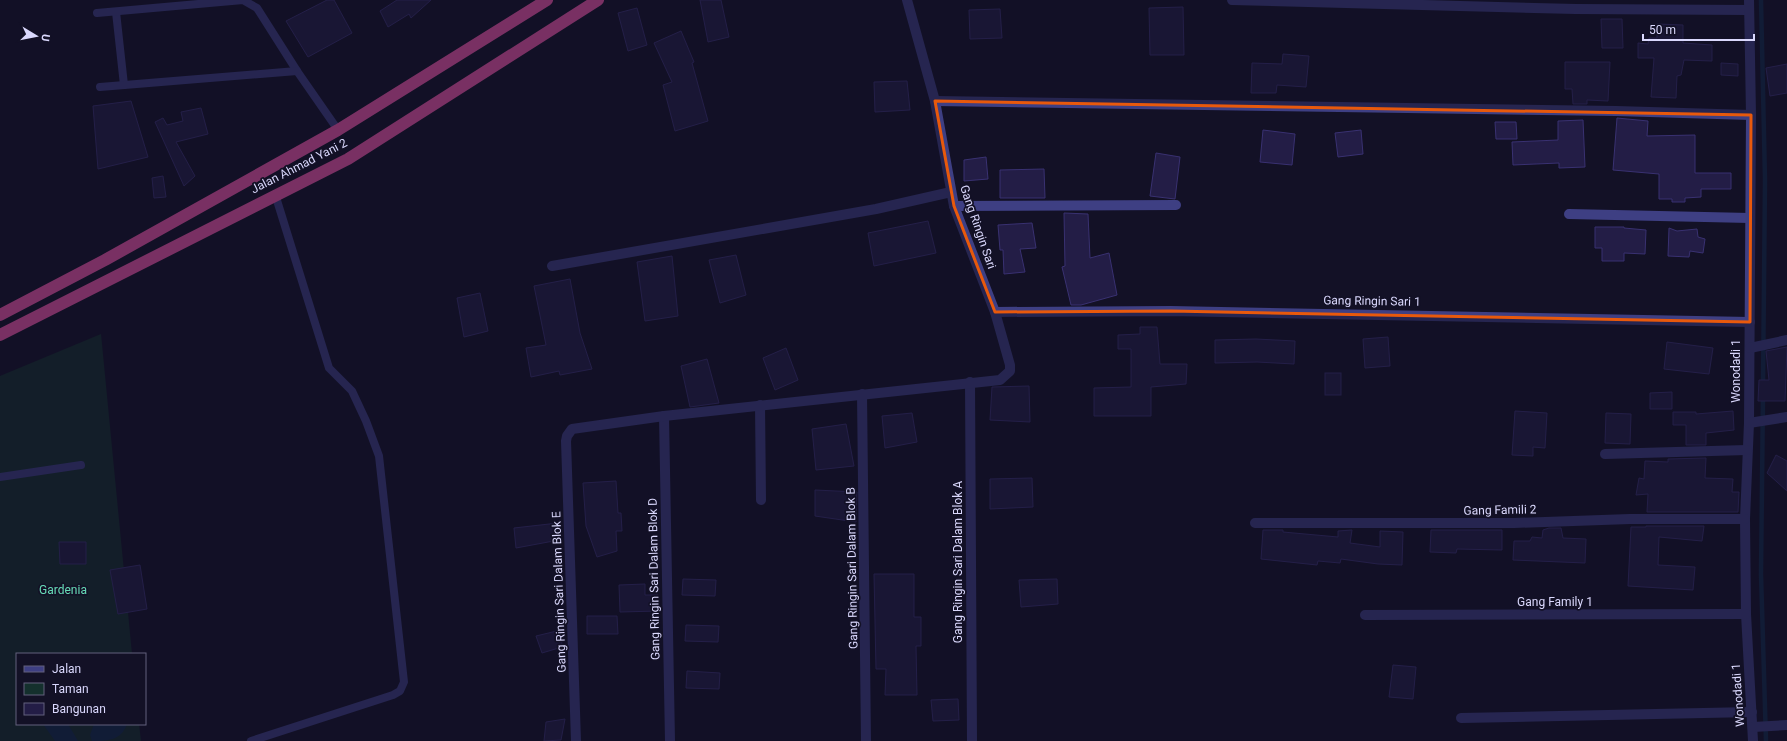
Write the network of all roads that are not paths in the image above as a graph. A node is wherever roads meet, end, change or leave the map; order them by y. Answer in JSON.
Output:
{"nodes":[{"id":1,"x":547,"y":0,"type":"edge"},
{"id":2,"x":598,"y":0,"type":"edge"},
{"id":3,"x":907,"y":0,"type":"edge"},
{"id":4,"x":1232,"y":0,"type":"edge"},
{"id":5,"x":1749,"y":5,"type":"edge"},
{"id":6,"x":116,"y":12,"type":"junction"},
{"id":7,"x":97,"y":13,"type":"dead end"},
{"id":8,"x":297,"y":71,"type":"junction"},
{"id":9,"x":124,"y":85,"type":"junction"},
{"id":10,"x":100,"y":87,"type":"dead end"},
{"id":11,"x":935,"y":101,"type":"junction"},
{"id":12,"x":1751,"y":115,"type":"junction"},
{"id":13,"x":338,"y":130,"type":"junction"},
{"id":14,"x":951,"y":192,"type":"junction"},
{"id":15,"x":275,"y":194,"type":"junction"},
{"id":16,"x":961,"y":205,"type":"junction"},
{"id":17,"x":1176,"y":205,"type":"dead end"},
{"id":18,"x":1569,"y":214,"type":"dead end"},
{"id":19,"x":1750,"y":218,"type":"junction"},
{"id":20,"x":552,"y":266,"type":"dead end"},
{"id":21,"x":995,"y":312,"type":"junction"},
{"id":22,"x":0,"y":315,"type":"edge"},
{"id":23,"x":1750,"y":322,"type":"junction"},
{"id":24,"x":0,"y":335,"type":"edge"},
{"id":25,"x":1787,"y":340,"type":"edge"},
{"id":26,"x":1753,"y":347,"type":"junction"},
{"id":27,"x":970,"y":382,"type":"junction"},
{"id":28,"x":862,"y":394,"type":"junction"},
{"id":29,"x":760,"y":405,"type":"junction"},
{"id":30,"x":664,"y":416,"type":"junction"},
{"id":31,"x":1787,"y":417,"type":"edge"},
{"id":32,"x":1750,"y":423,"type":"junction"},
{"id":33,"x":1747,"y":450,"type":"junction"},
{"id":34,"x":1605,"y":454,"type":"dead end"},
{"id":35,"x":81,"y":465,"type":"dead end"},
{"id":36,"x":0,"y":477,"type":"edge"},
{"id":37,"x":761,"y":500,"type":"dead end"},
{"id":38,"x":1745,"y":519,"type":"junction"},
{"id":39,"x":1255,"y":523,"type":"dead end"},
{"id":40,"x":1746,"y":614,"type":"junction"},
{"id":41,"x":1365,"y":615,"type":"dead end"},
{"id":42,"x":1752,"y":712,"type":"junction"},
{"id":43,"x":1461,"y":718,"type":"dead end"},
{"id":44,"x":1787,"y":725,"type":"edge"},
{"id":45,"x":1754,"y":727,"type":"junction"},
{"id":46,"x":251,"y":741,"type":"edge"},
{"id":47,"x":576,"y":741,"type":"edge"},
{"id":48,"x":670,"y":741,"type":"edge"},
{"id":49,"x":866,"y":741,"type":"edge"},
{"id":50,"x":972,"y":741,"type":"edge"},
{"id":51,"x":1753,"y":741,"type":"edge"}],
"edges":[{"from":1,"to":13,"type":"highway","name":"Jalan Ahmad Yani 2"},
{"from":2,"to":15,"type":"highway","name":"Jalan Ahmad Yani 2"},
{"from":3,"to":11,"type":"street","name":"Gang Ringin Sari"},
{"from":4,"to":5,"type":"street"},
{"from":5,"to":12,"type":"street","name":"Wonodadi 1"},
{"from":6,"to":7,"type":"lane"},
{"from":6,"to":8,"type":"lane"},
{"from":6,"to":9,"type":"lane"},
{"from":8,"to":9,"type":"lane"},
{"from":8,"to":13,"type":"lane"},
{"from":9,"to":10,"type":"lane"},
{"from":11,"to":12,"type":"street"},
{"from":11,"to":14,"type":"street","name":"Gang Ringin Sari"},
{"from":12,"to":19,"type":"street","name":"Wonodadi 1"},
{"from":13,"to":22,"type":"highway","name":"Jalan Ahmad Yani 2"},
{"from":14,"to":16,"type":"street","name":"Gang Ringin Sari"},
{"from":14,"to":20,"type":"street"},
{"from":15,"to":24,"type":"highway","name":"Jalan Ahmad Yani 2"},
{"from":15,"to":46,"type":"lane"},
{"from":16,"to":17,"type":"street"},
{"from":16,"to":21,"type":"street","name":"Gang Ringin Sari"},
{"from":18,"to":19,"type":"street"},
{"from":19,"to":23,"type":"street","name":"Wonodadi 1"},
{"from":21,"to":23,"type":"street","name":"Gang Ringin Sari 1"},
{"from":21,"to":27,"type":"street","name":"Gang Ringin Sari"},
{"from":23,"to":26,"type":"street","name":"Wonodadi 1"},
{"from":25,"to":26,"type":"street"},
{"from":26,"to":32,"type":"street","name":"Wonodadi 1"},
{"from":27,"to":28,"type":"street"},
{"from":27,"to":50,"type":"street","name":"Gang Ringin Sari Dalam Blok A"},
{"from":28,"to":29,"type":"street"},
{"from":28,"to":49,"type":"street","name":"Gang Ringin Sari Dalam Blok B"},
{"from":29,"to":30,"type":"street"},
{"from":29,"to":37,"type":"street"},
{"from":30,"to":47,"type":"street","name":"Gang Ringin Sari Dalam Blok E"},
{"from":30,"to":48,"type":"street","name":"Gang Ringin Sari Dalam Blok D"},
{"from":31,"to":32,"type":"street"},
{"from":32,"to":33,"type":"street","name":"Wonodadi 1"},
{"from":33,"to":34,"type":"street"},
{"from":33,"to":38,"type":"street","name":"Wonodadi 1"},
{"from":35,"to":36,"type":"lane"},
{"from":38,"to":39,"type":"street","name":"Gang Famili 2"},
{"from":38,"to":40,"type":"street","name":"Wonodadi 1"},
{"from":40,"to":41,"type":"street","name":"Gang Family 1"},
{"from":40,"to":42,"type":"street","name":"Wonodadi 1"},
{"from":42,"to":43,"type":"street"},
{"from":42,"to":45,"type":"street","name":"Wonodadi 1"},
{"from":44,"to":45,"type":"street"},
{"from":45,"to":51,"type":"street","name":"Wonodadi 1"}]}
